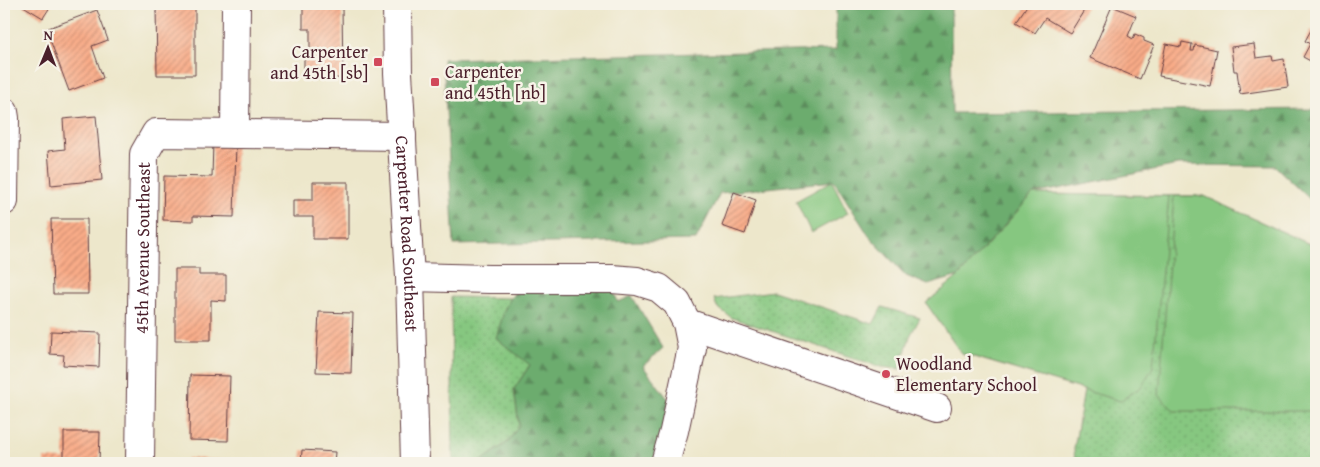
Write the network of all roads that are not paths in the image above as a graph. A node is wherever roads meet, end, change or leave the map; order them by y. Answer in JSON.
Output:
{"nodes":[{"id":1,"x":236,"y":4,"type":"edge"},
{"id":2,"x":397,"y":4,"type":"edge"},
{"id":3,"x":4,"y":112,"type":"edge"},
{"id":4,"x":235,"y":134,"type":"junction"},
{"id":5,"x":402,"y":136,"type":"junction"},
{"id":6,"x":4,"y":201,"type":"edge"},
{"id":7,"x":410,"y":277,"type":"junction"},
{"id":8,"x":687,"y":323,"type":"junction"},
{"id":9,"x":937,"y":408,"type":"dead end"},
{"id":10,"x":140,"y":463,"type":"edge"},
{"id":11,"x":415,"y":463,"type":"edge"},
{"id":12,"x":665,"y":463,"type":"edge"}],
"edges":[{"from":1,"to":4,"type":"street"},
{"from":2,"to":5,"type":"street","name":"Carpenter Road Southeast"},
{"from":3,"to":6,"type":"street"},
{"from":4,"to":5,"type":"street","name":"45th Avenue Southeast"},
{"from":4,"to":10,"type":"street","name":"45th Avenue Southeast"},
{"from":5,"to":7,"type":"street","name":"Carpenter Road Southeast"},
{"from":7,"to":8,"type":"street"},
{"from":7,"to":11,"type":"street","name":"Carpenter Road Southeast"},
{"from":8,"to":9,"type":"street"},
{"from":8,"to":12,"type":"street"}]}
